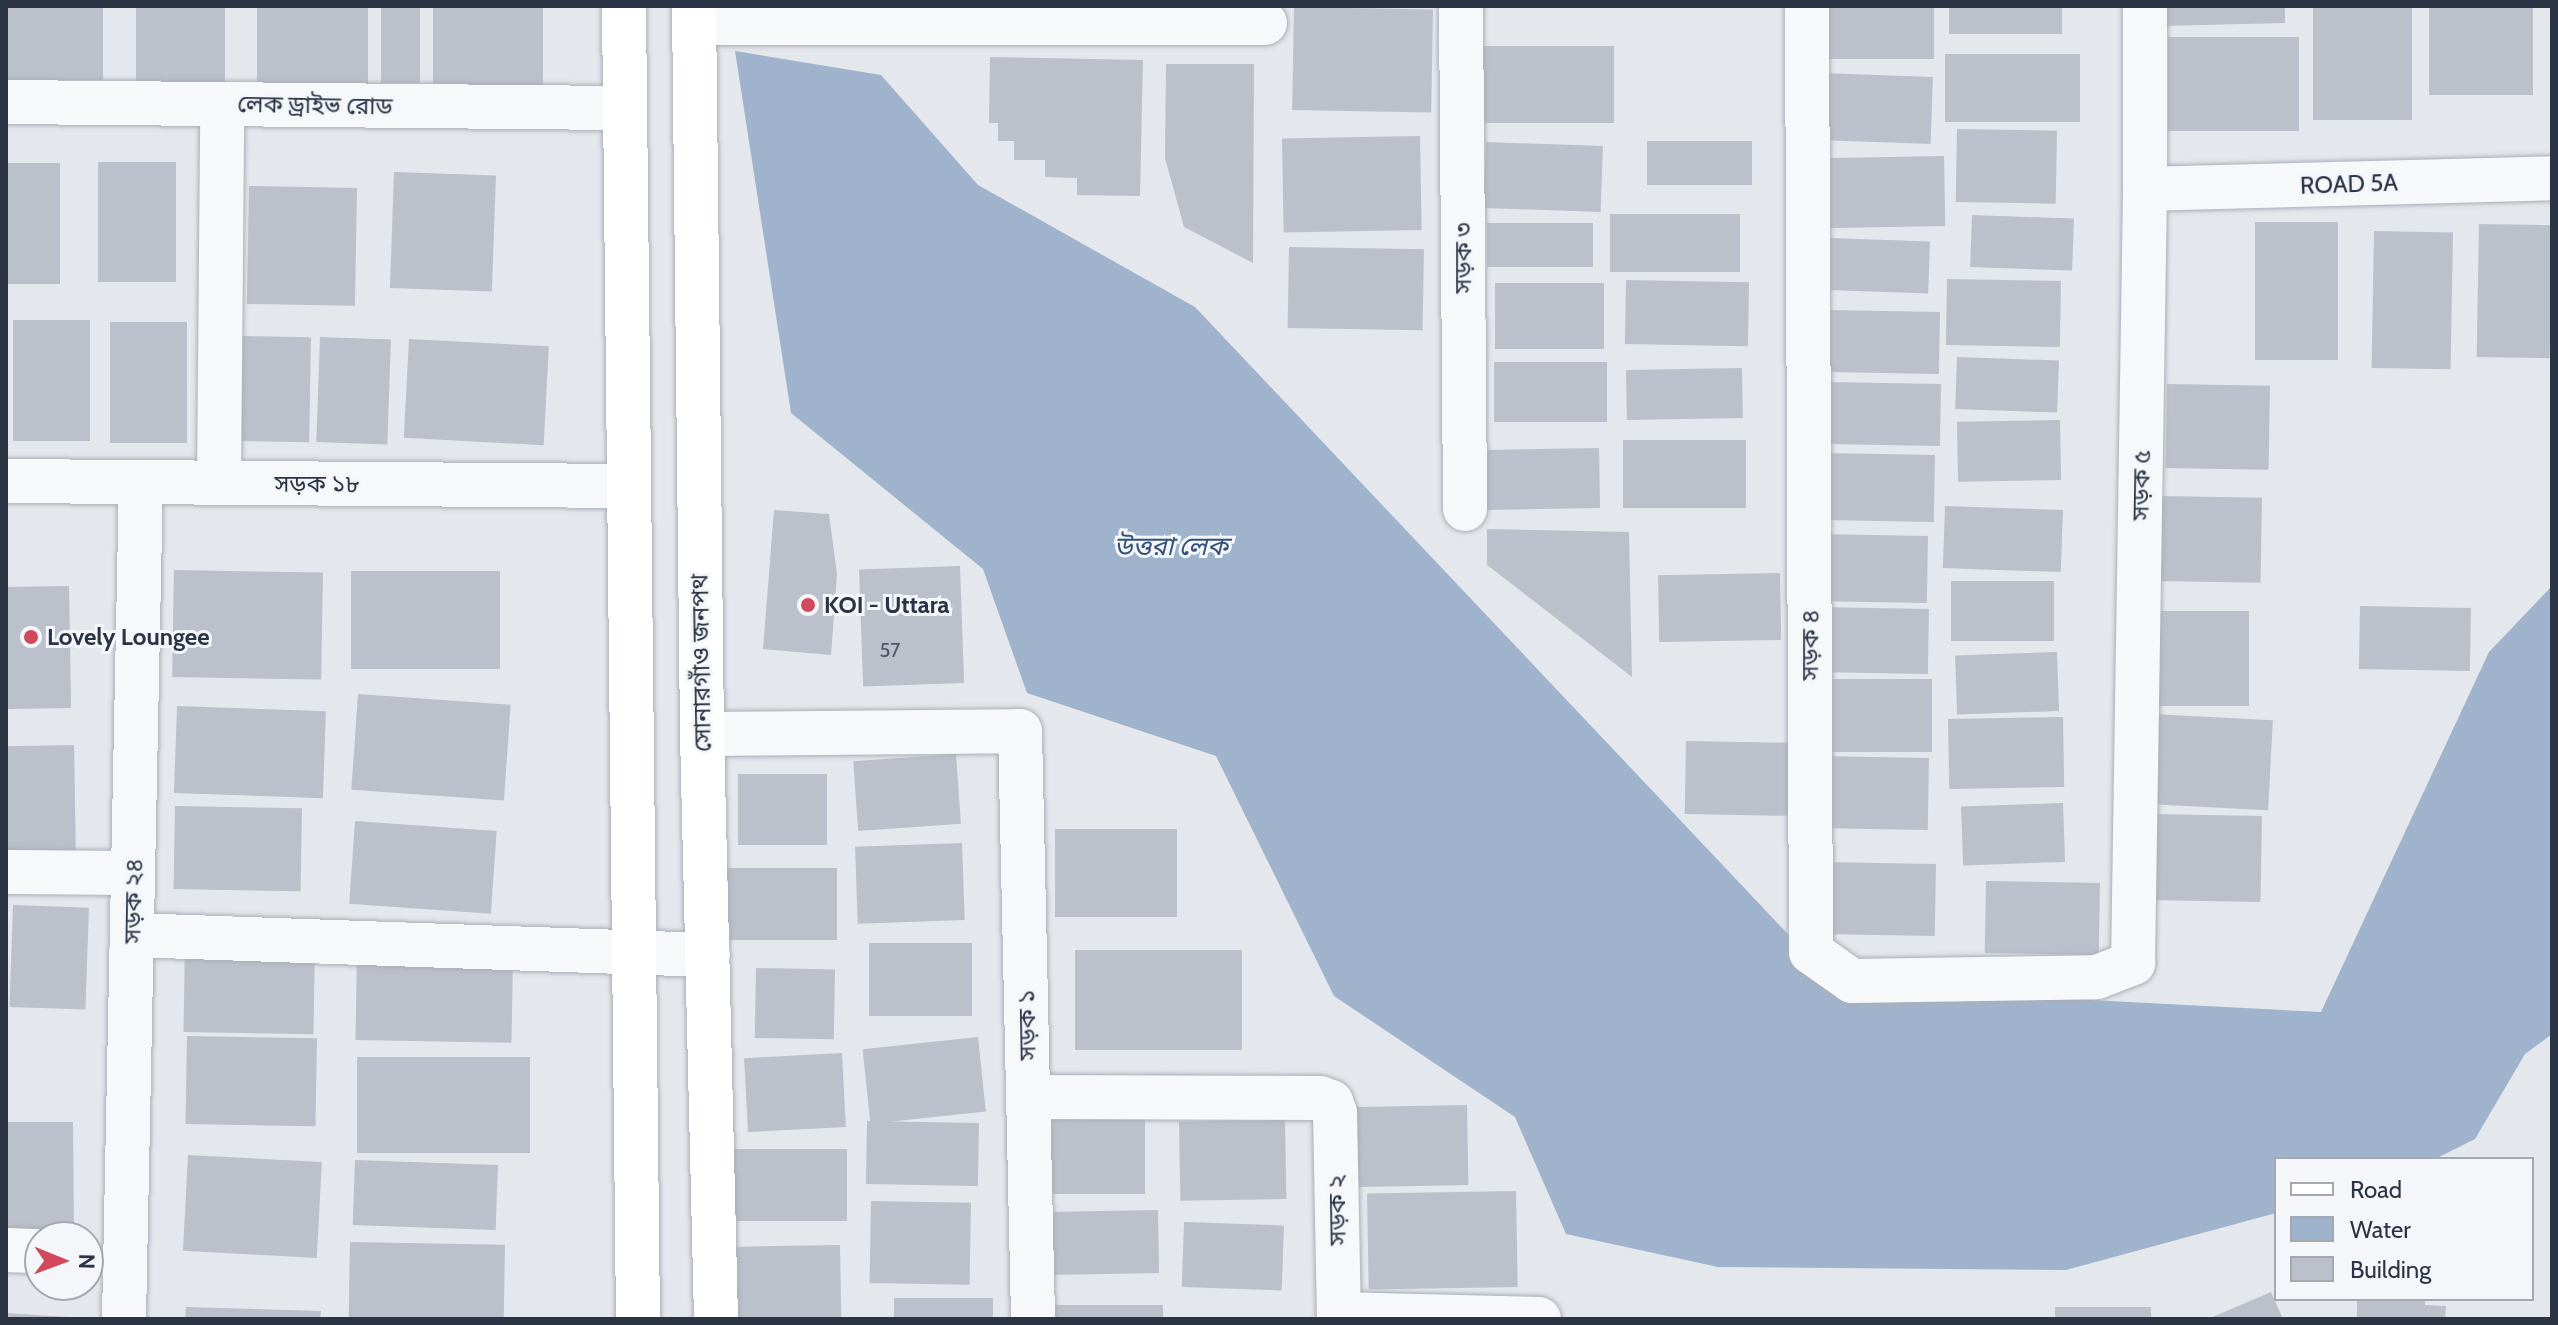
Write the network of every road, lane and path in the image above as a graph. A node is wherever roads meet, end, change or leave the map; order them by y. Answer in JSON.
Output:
{"nodes":[{"id":1,"x":624,"y":6,"type":"edge"},
{"id":2,"x":1461,"y":6,"type":"edge"},
{"id":3,"x":1807,"y":6,"type":"edge"},
{"id":4,"x":2145,"y":6,"type":"edge"},
{"id":5,"x":694,"y":15,"type":"edge"},
{"id":6,"x":1265,"y":23,"type":"dead end"},
{"id":7,"x":6,"y":102,"type":"edge"},
{"id":8,"x":222,"y":104,"type":"junction"},
{"id":9,"x":624,"y":108,"type":"junction"},
{"id":10,"x":2552,"y":178,"type":"edge"},
{"id":11,"x":2145,"y":189,"type":"junction"},
{"id":12,"x":6,"y":481,"type":"edge"},
{"id":13,"x":141,"y":482,"type":"junction"},
{"id":14,"x":219,"y":483,"type":"junction"},
{"id":15,"x":629,"y":486,"type":"junction"},
{"id":16,"x":1465,"y":509,"type":"dead end"},
{"id":17,"x":702,"y":734,"type":"junction"},
{"id":18,"x":6,"y":872,"type":"edge"},
{"id":19,"x":133,"y":873,"type":"junction"},
{"id":20,"x":132,"y":935,"type":"junction"},
{"id":21,"x":634,"y":951,"type":"junction"},
{"id":22,"x":708,"y":955,"type":"junction"},
{"id":23,"x":2133,"y":963,"type":"joint"},
{"id":24,"x":1028,"y":1097,"type":"junction"},
{"id":25,"x":107,"y":1252,"type":"edge"},
{"id":26,"x":1339,"y":1316,"type":"edge"},
{"id":27,"x":124,"y":1319,"type":"edge"},
{"id":28,"x":638,"y":1319,"type":"edge"},
{"id":29,"x":716,"y":1319,"type":"edge"},
{"id":30,"x":1033,"y":1319,"type":"edge"},
{"id":31,"x":1539,"y":1319,"type":"edge"}],
"edges":[{"from":1,"to":9,"type":"main road"},
{"from":2,"to":16,"type":"street","name":"সড়ক ৩"},
{"from":3,"to":23,"type":"street","name":"সড়ক ৪"},
{"from":4,"to":11,"type":"street","name":"সড়ক ৫"},
{"from":5,"to":6,"type":"street"},
{"from":5,"to":17,"type":"main road","name":"সোনারগাঁও জনপথ"},
{"from":7,"to":8,"type":"street","name":"লেক ড্রাইভ রোড"},
{"from":8,"to":9,"type":"street","name":"লেক ড্রাইভ রোড"},
{"from":8,"to":14,"type":"street"},
{"from":9,"to":15,"type":"main road"},
{"from":10,"to":11,"type":"street","name":"ROAD 5A"},
{"from":11,"to":23,"type":"street","name":"সড়ক ৫"},
{"from":12,"to":13,"type":"street","name":"সড়ক ১৮"},
{"from":13,"to":14,"type":"street","name":"সড়ক ১৮"},
{"from":13,"to":19,"type":"street","name":"সড়ক ২৪"},
{"from":14,"to":15,"type":"street","name":"সড়ক ১৮"},
{"from":15,"to":21,"type":"main road"},
{"from":17,"to":22,"type":"main road","name":"সোনারগাঁও জনপথ"},
{"from":17,"to":24,"type":"street","name":"সড়ক ১"},
{"from":18,"to":19,"type":"street"},
{"from":19,"to":20,"type":"street","name":"সড়ক ২৪"},
{"from":20,"to":21,"type":"street"},
{"from":20,"to":25,"type":"street","name":"সড়ক ২৪"},
{"from":21,"to":22,"type":"street"},
{"from":21,"to":28,"type":"main road"},
{"from":22,"to":29,"type":"main road","name":"সোনারগাঁও জনপথ"},
{"from":24,"to":26,"type":"street","name":"সড়ক ২"},
{"from":24,"to":30,"type":"street","name":"সড়ক ১"},
{"from":25,"to":27,"type":"street","name":"সড়ক ২৪"},
{"from":26,"to":31,"type":"street"}]}
